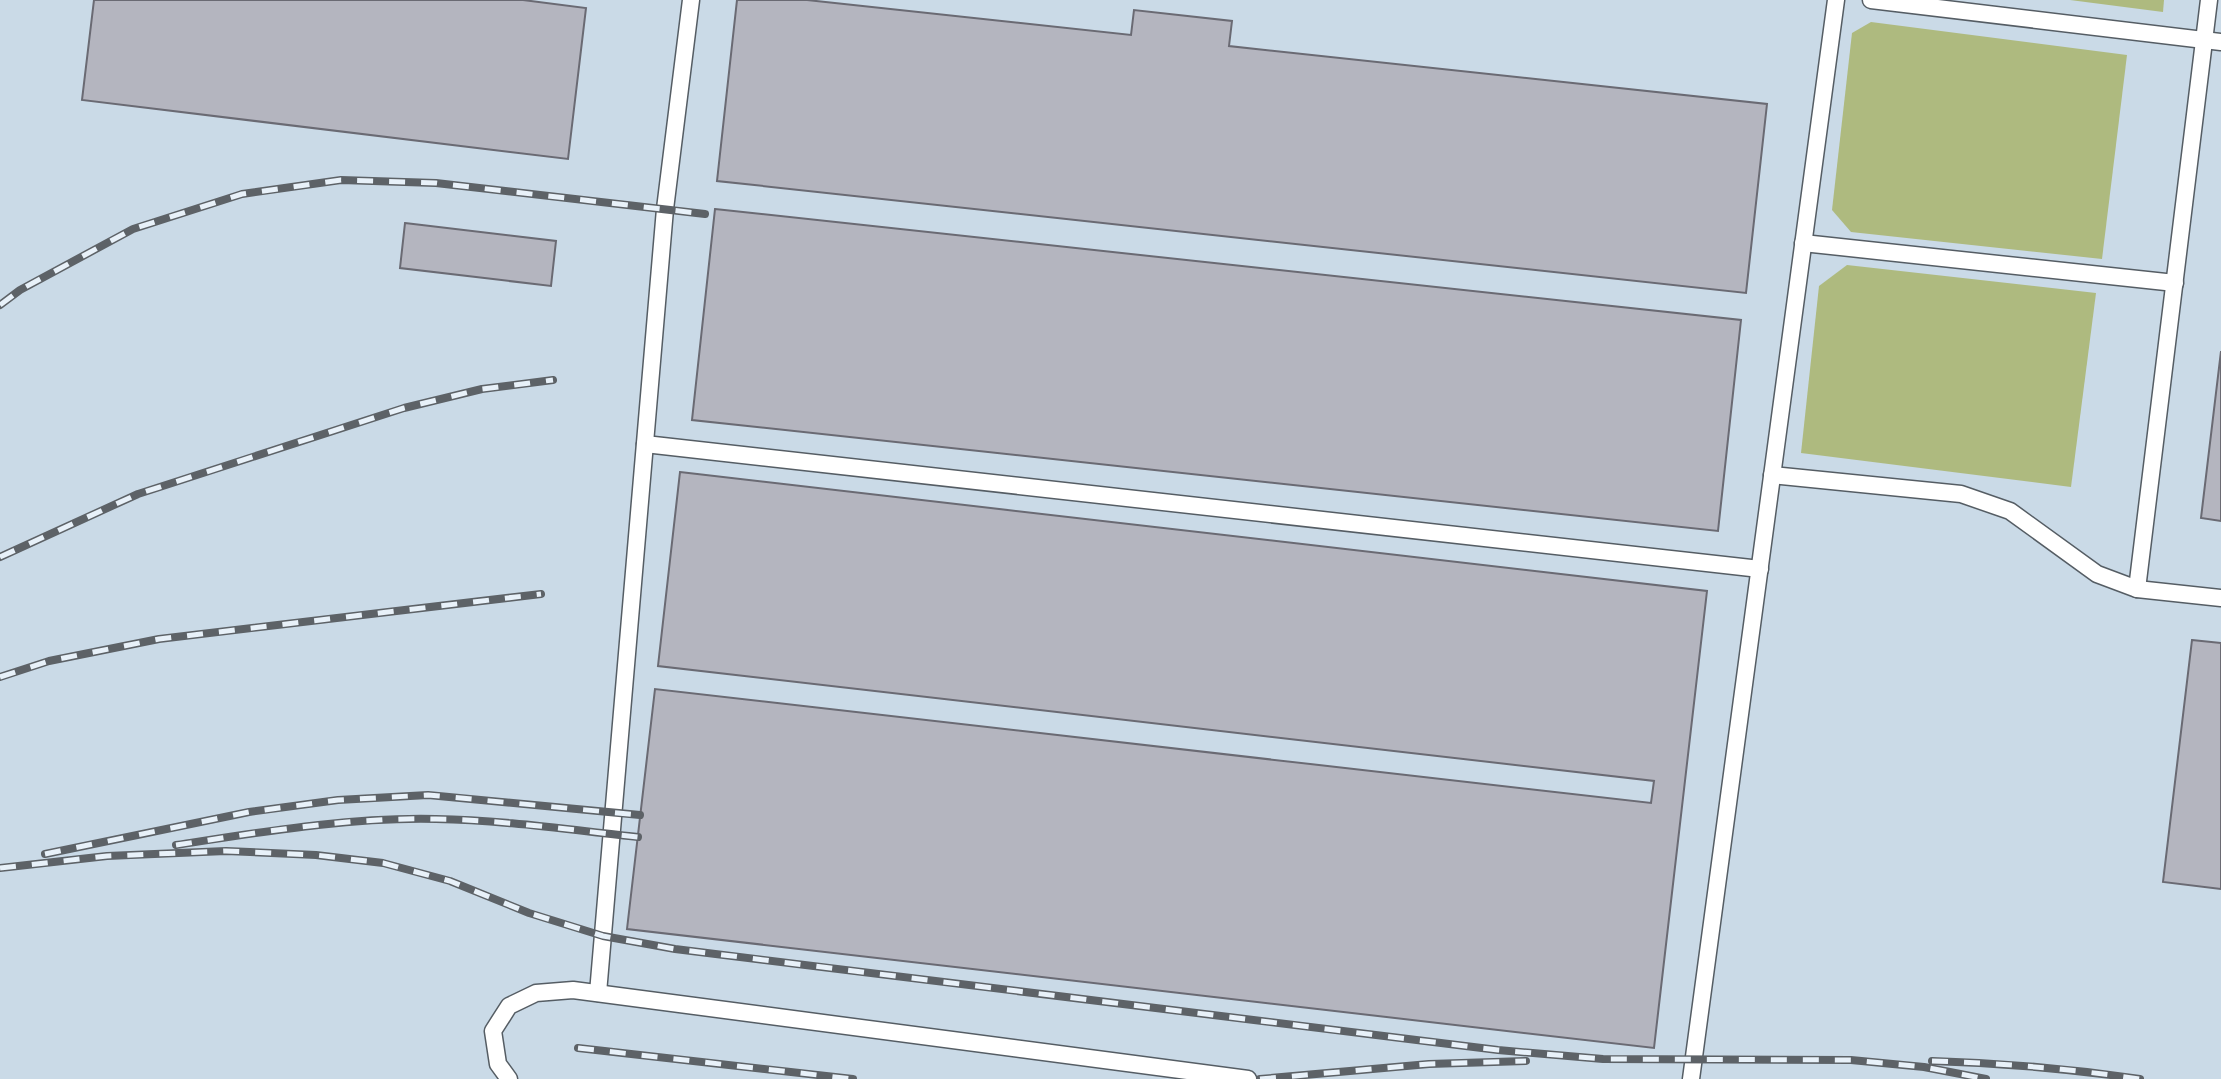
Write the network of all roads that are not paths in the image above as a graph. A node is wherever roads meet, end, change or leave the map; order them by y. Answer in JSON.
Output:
{"nodes":[{"id":1,"x":691,"y":0,"type":"edge"},
{"id":2,"x":1836,"y":0,"type":"edge"},
{"id":3,"x":1871,"y":0,"type":"edge"},
{"id":4,"x":2209,"y":0,"type":"edge"},
{"id":5,"x":2213,"y":41,"type":"edge"},
{"id":6,"x":1803,"y":243,"type":"junction"},
{"id":7,"x":2175,"y":283,"type":"junction"},
{"id":8,"x":645,"y":444,"type":"junction"},
{"id":9,"x":1772,"y":475,"type":"junction"},
{"id":10,"x":1760,"y":569,"type":"junction"},
{"id":11,"x":2137,"y":589,"type":"junction"},
{"id":12,"x":2221,"y":598,"type":"edge"},
{"id":13,"x":598,"y":993,"type":"junction"},
{"id":14,"x":509,"y":1079,"type":"edge"},
{"id":15,"x":1248,"y":1079,"type":"edge"},
{"id":16,"x":1691,"y":1079,"type":"edge"}],
"edges":[{"from":1,"to":8,"type":"lane"},
{"from":2,"to":6,"type":"lane"},
{"from":3,"to":5,"type":"lane"},
{"from":4,"to":5,"type":"lane"},
{"from":5,"to":7,"type":"lane"},
{"from":6,"to":7,"type":"lane"},
{"from":6,"to":9,"type":"lane"},
{"from":7,"to":11,"type":"lane"},
{"from":8,"to":10,"type":"lane"},
{"from":8,"to":13,"type":"lane"},
{"from":9,"to":10,"type":"lane"},
{"from":9,"to":11,"type":"lane"},
{"from":10,"to":16,"type":"lane"},
{"from":11,"to":12,"type":"lane"},
{"from":13,"to":14,"type":"lane"},
{"from":13,"to":15,"type":"lane"}]}
